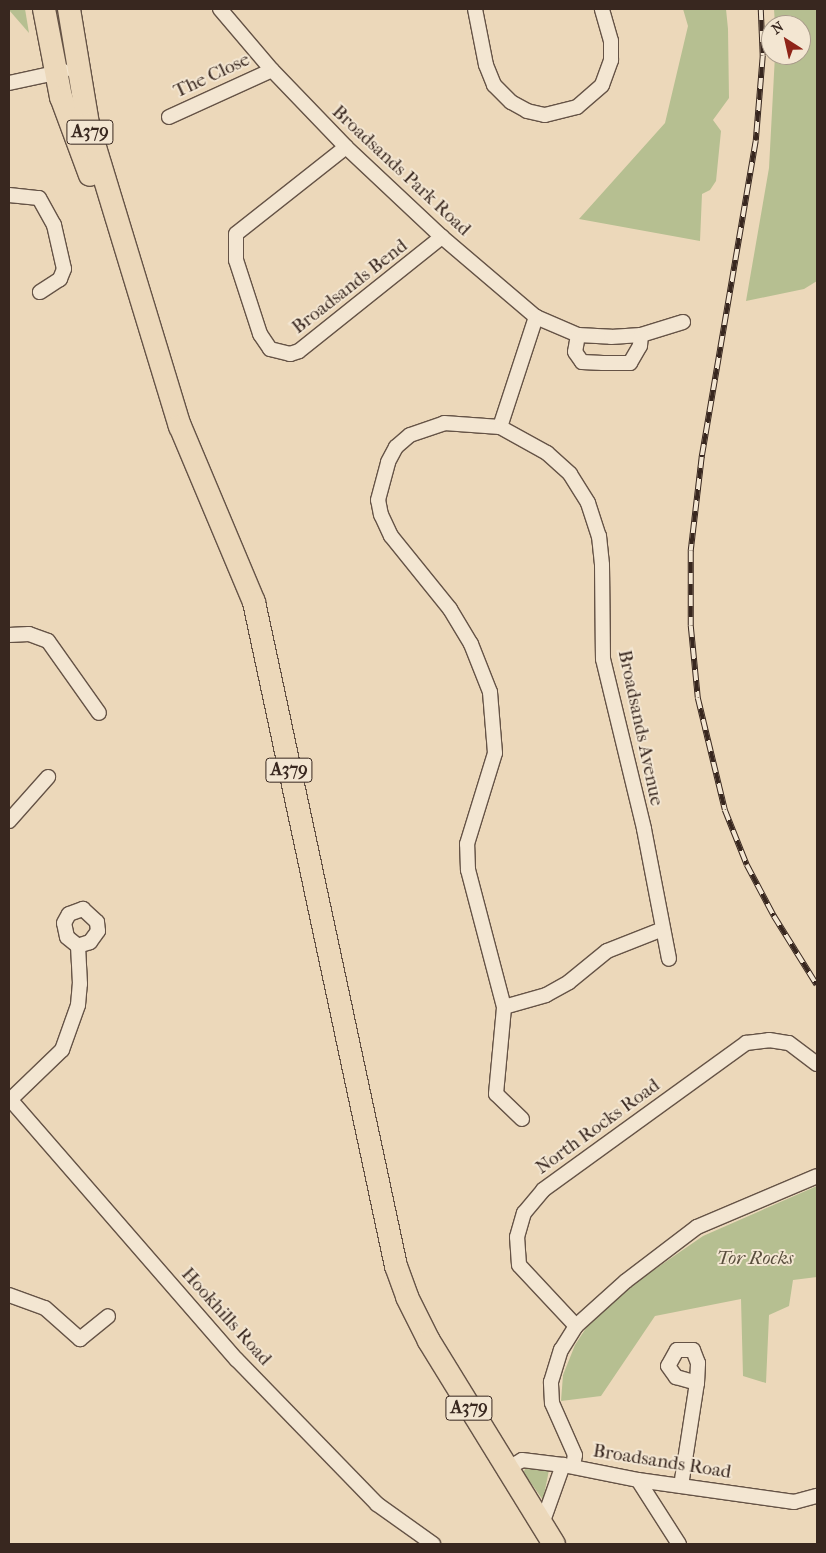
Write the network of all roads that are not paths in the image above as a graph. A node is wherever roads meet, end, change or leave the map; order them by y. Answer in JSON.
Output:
{"nodes":[{"id":1,"x":44,"y":9,"type":"edge"},
{"id":2,"x":69,"y":9,"type":"edge"},
{"id":3,"x":220,"y":9,"type":"edge"},
{"id":4,"x":475,"y":9,"type":"edge"},
{"id":5,"x":602,"y":9,"type":"edge"},
{"id":6,"x":77,"y":69,"type":"junction"},
{"id":7,"x":272,"y":70,"type":"junction"},
{"id":8,"x":55,"y":72,"type":"junction"},
{"id":9,"x":9,"y":83,"type":"edge"},
{"id":10,"x":169,"y":117,"type":"dead end"},
{"id":11,"x":346,"y":147,"type":"junction"},
{"id":12,"x":9,"y":195,"type":"edge"},
{"id":13,"x":442,"y":237,"type":"junction"},
{"id":14,"x":129,"y":252,"type":"junction"},
{"id":15,"x":40,"y":292,"type":"dead end"},
{"id":16,"x":536,"y":317,"type":"junction"},
{"id":17,"x":683,"y":322,"type":"dead end"},
{"id":18,"x":578,"y":335,"type":"junction"},
{"id":19,"x":641,"y":335,"type":"junction"},
{"id":20,"x":500,"y":427,"type":"junction"},
{"id":21,"x":9,"y":634,"type":"edge"},
{"id":22,"x":99,"y":713,"type":"dead end"},
{"id":23,"x":48,"y":777,"type":"dead end"},
{"id":24,"x":9,"y":821,"type":"edge"},
{"id":25,"x":663,"y":930,"type":"junction"},
{"id":26,"x":78,"y":946,"type":"dead end"},
{"id":27,"x":669,"y":959,"type":"dead end"},
{"id":28,"x":504,"y":1007,"type":"junction"},
{"id":29,"x":817,"y":1064,"type":"edge"},
{"id":30,"x":10,"y":1099,"type":"edge"},
{"id":31,"x":522,"y":1119,"type":"dead end"},
{"id":32,"x":817,"y":1176,"type":"edge"},
{"id":33,"x":9,"y":1295,"type":"edge"},
{"id":34,"x":108,"y":1316,"type":"dead end"},
{"id":35,"x":576,"y":1326,"type":"junction"},
{"id":36,"x":80,"y":1338,"type":"junction"},
{"id":37,"x":70,"y":1349,"type":"dead end"},
{"id":38,"x":697,"y":1382,"type":"dead end"},
{"id":39,"x":568,"y":1465,"type":"junction"},
{"id":40,"x":506,"y":1469,"type":"junction"},
{"id":41,"x":638,"y":1480,"type":"junction"},
{"id":42,"x":681,"y":1486,"type":"junction"},
{"id":43,"x":817,"y":1496,"type":"edge"},
{"id":44,"x":542,"y":1524,"type":"junction"},
{"id":45,"x":433,"y":1544,"type":"edge"},
{"id":46,"x":554,"y":1544,"type":"edge"},
{"id":47,"x":679,"y":1544,"type":"edge"}],
"edges":[{"from":1,"to":8,"type":"main road","number":"A379"},
{"from":2,"to":6,"type":"main road","number":"A379"},
{"from":3,"to":7,"type":"street","name":"Broadsands Park Road"},
{"from":4,"to":5,"type":"street"},
{"from":6,"to":8,"type":"street"},
{"from":6,"to":14,"type":"main road","number":"A379"},
{"from":7,"to":10,"type":"street","name":"The Close"},
{"from":7,"to":11,"type":"street","name":"Broadsands Park Road"},
{"from":8,"to":9,"type":"street"},
{"from":8,"to":14,"type":"main road","number":"A379"},
{"from":11,"to":13,"type":"street","name":"Broadsands Park Road"},
{"from":11,"to":13,"type":"street","name":"Broadsands Bend"},
{"from":12,"to":15,"type":"street"},
{"from":13,"to":16,"type":"street","name":"Broadsands Park Road"},
{"from":14,"to":40,"type":"main road","number":"A379"},
{"from":16,"to":18,"type":"street","name":"Broadsands Park Road"},
{"from":16,"to":20,"type":"street"},
{"from":17,"to":19,"type":"street","name":"Broadsands Park Road"},
{"from":18,"to":19,"type":"street","name":"Broadsands Park Road"},
{"from":18,"to":19,"type":"street"},
{"from":20,"to":25,"type":"street","name":"Broadsands Avenue"},
{"from":20,"to":28,"type":"street","name":"Broadsands Avenue"},
{"from":21,"to":22,"type":"street"},
{"from":23,"to":24,"type":"street"},
{"from":25,"to":27,"type":"street","name":"Broadsands Avenue"},
{"from":25,"to":28,"type":"street"},
{"from":26,"to":30,"type":"street"},
{"from":28,"to":31,"type":"street","name":"Broadsands Avenue"},
{"from":29,"to":35,"type":"street","name":"North Rocks Road"},
{"from":30,"to":45,"type":"street","name":"Hookhills Road"},
{"from":32,"to":35,"type":"street"},
{"from":33,"to":36,"type":"street"},
{"from":34,"to":36,"type":"street"},
{"from":35,"to":39,"type":"street"},
{"from":36,"to":37,"type":"street"},
{"from":38,"to":42,"type":"street"},
{"from":39,"to":40,"type":"street","name":"Broadsands Road"},
{"from":39,"to":41,"type":"street","name":"Broadsands Road"},
{"from":39,"to":44,"type":"street"},
{"from":40,"to":44,"type":"main road","number":"A379"},
{"from":41,"to":42,"type":"street","name":"Broadsands Road"},
{"from":41,"to":47,"type":"street"},
{"from":42,"to":43,"type":"street","name":"Broadsands Road"},
{"from":44,"to":46,"type":"main road","number":"A379"}]}
